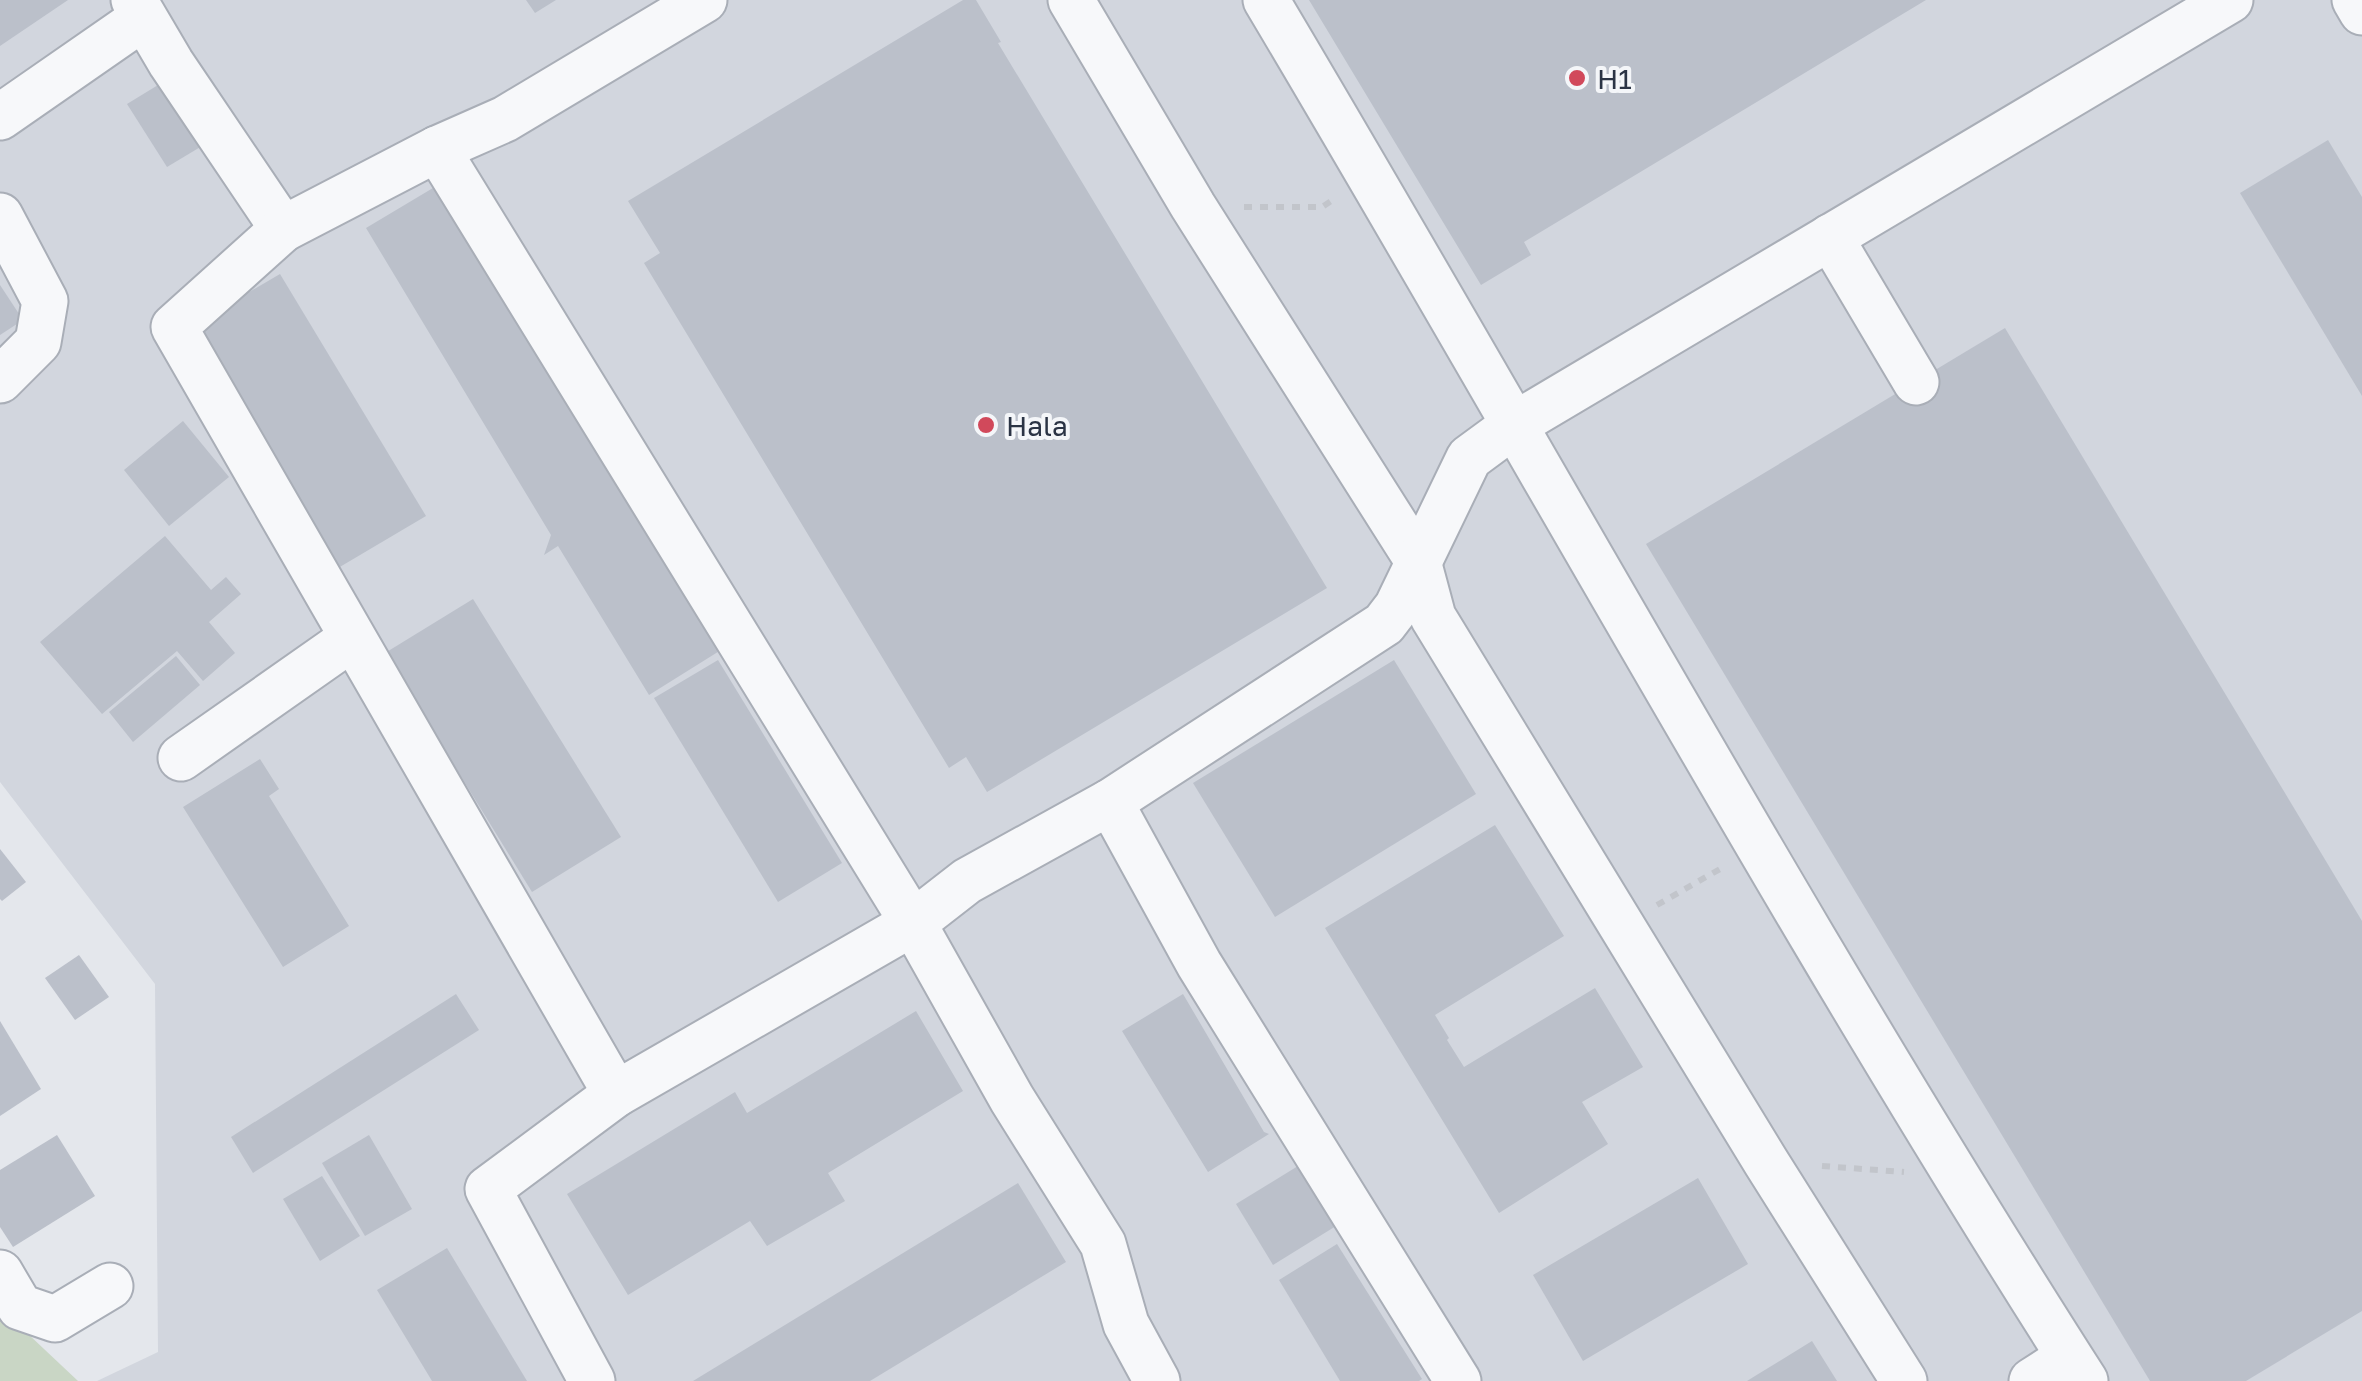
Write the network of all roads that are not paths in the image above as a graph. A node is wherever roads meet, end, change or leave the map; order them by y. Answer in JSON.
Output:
{"nodes":[{"id":1,"x":704,"y":0,"type":"edge"},
{"id":2,"x":1071,"y":0,"type":"edge"},
{"id":3,"x":1266,"y":0,"type":"edge"},
{"id":4,"x":2230,"y":0,"type":"edge"},
{"id":5,"x":2355,"y":0,"type":"edge"},
{"id":6,"x":134,"y":12,"type":"edge"},
{"id":7,"x":2362,"y":12,"type":"edge"},
{"id":8,"x":0,"y":117,"type":"edge"},
{"id":9,"x":437,"y":149,"type":"junction"},
{"id":10,"x":0,"y":216,"type":"edge"},
{"id":11,"x":283,"y":229,"type":"junction"},
{"id":12,"x":1830,"y":237,"type":"junction"},
{"id":13,"x":0,"y":380,"type":"edge"},
{"id":14,"x":1916,"y":382,"type":"dead end"},
{"id":15,"x":1514,"y":424,"type":"junction"},
{"id":16,"x":1418,"y":560,"type":"junction"},
{"id":17,"x":352,"y":638,"type":"junction"},
{"id":18,"x":181,"y":758,"type":"dead end"},
{"id":19,"x":1110,"y":802,"type":"junction"},
{"id":20,"x":913,"y":923,"type":"junction"},
{"id":21,"x":616,"y":1094,"type":"junction"},
{"id":22,"x":0,"y":1273,"type":"edge"},
{"id":23,"x":110,"y":1286,"type":"dead end"},
{"id":24,"x":2077,"y":1369,"type":"edge"},
{"id":25,"x":592,"y":1381,"type":"edge"},
{"id":26,"x":1156,"y":1381,"type":"edge"},
{"id":27,"x":1458,"y":1381,"type":"edge"},
{"id":28,"x":1904,"y":1381,"type":"edge"},
{"id":29,"x":2032,"y":1381,"type":"edge"}],
"edges":[{"from":1,"to":9,"type":"street"},
{"from":2,"to":16,"type":"street"},
{"from":3,"to":15,"type":"street"},
{"from":4,"to":12,"type":"street"},
{"from":5,"to":7,"type":"street"},
{"from":6,"to":8,"type":"street"},
{"from":6,"to":11,"type":"street"},
{"from":9,"to":11,"type":"street"},
{"from":9,"to":20,"type":"street"},
{"from":10,"to":13,"type":"street"},
{"from":11,"to":17,"type":"street"},
{"from":12,"to":14,"type":"street"},
{"from":12,"to":15,"type":"street"},
{"from":15,"to":16,"type":"street"},
{"from":15,"to":24,"type":"street"},
{"from":16,"to":19,"type":"street"},
{"from":16,"to":28,"type":"street"},
{"from":17,"to":18,"type":"street"},
{"from":17,"to":21,"type":"street"},
{"from":19,"to":20,"type":"street"},
{"from":19,"to":27,"type":"street"},
{"from":20,"to":21,"type":"street"},
{"from":20,"to":26,"type":"street"},
{"from":21,"to":25,"type":"street"},
{"from":22,"to":23,"type":"street"},
{"from":24,"to":29,"type":"street"}]}
